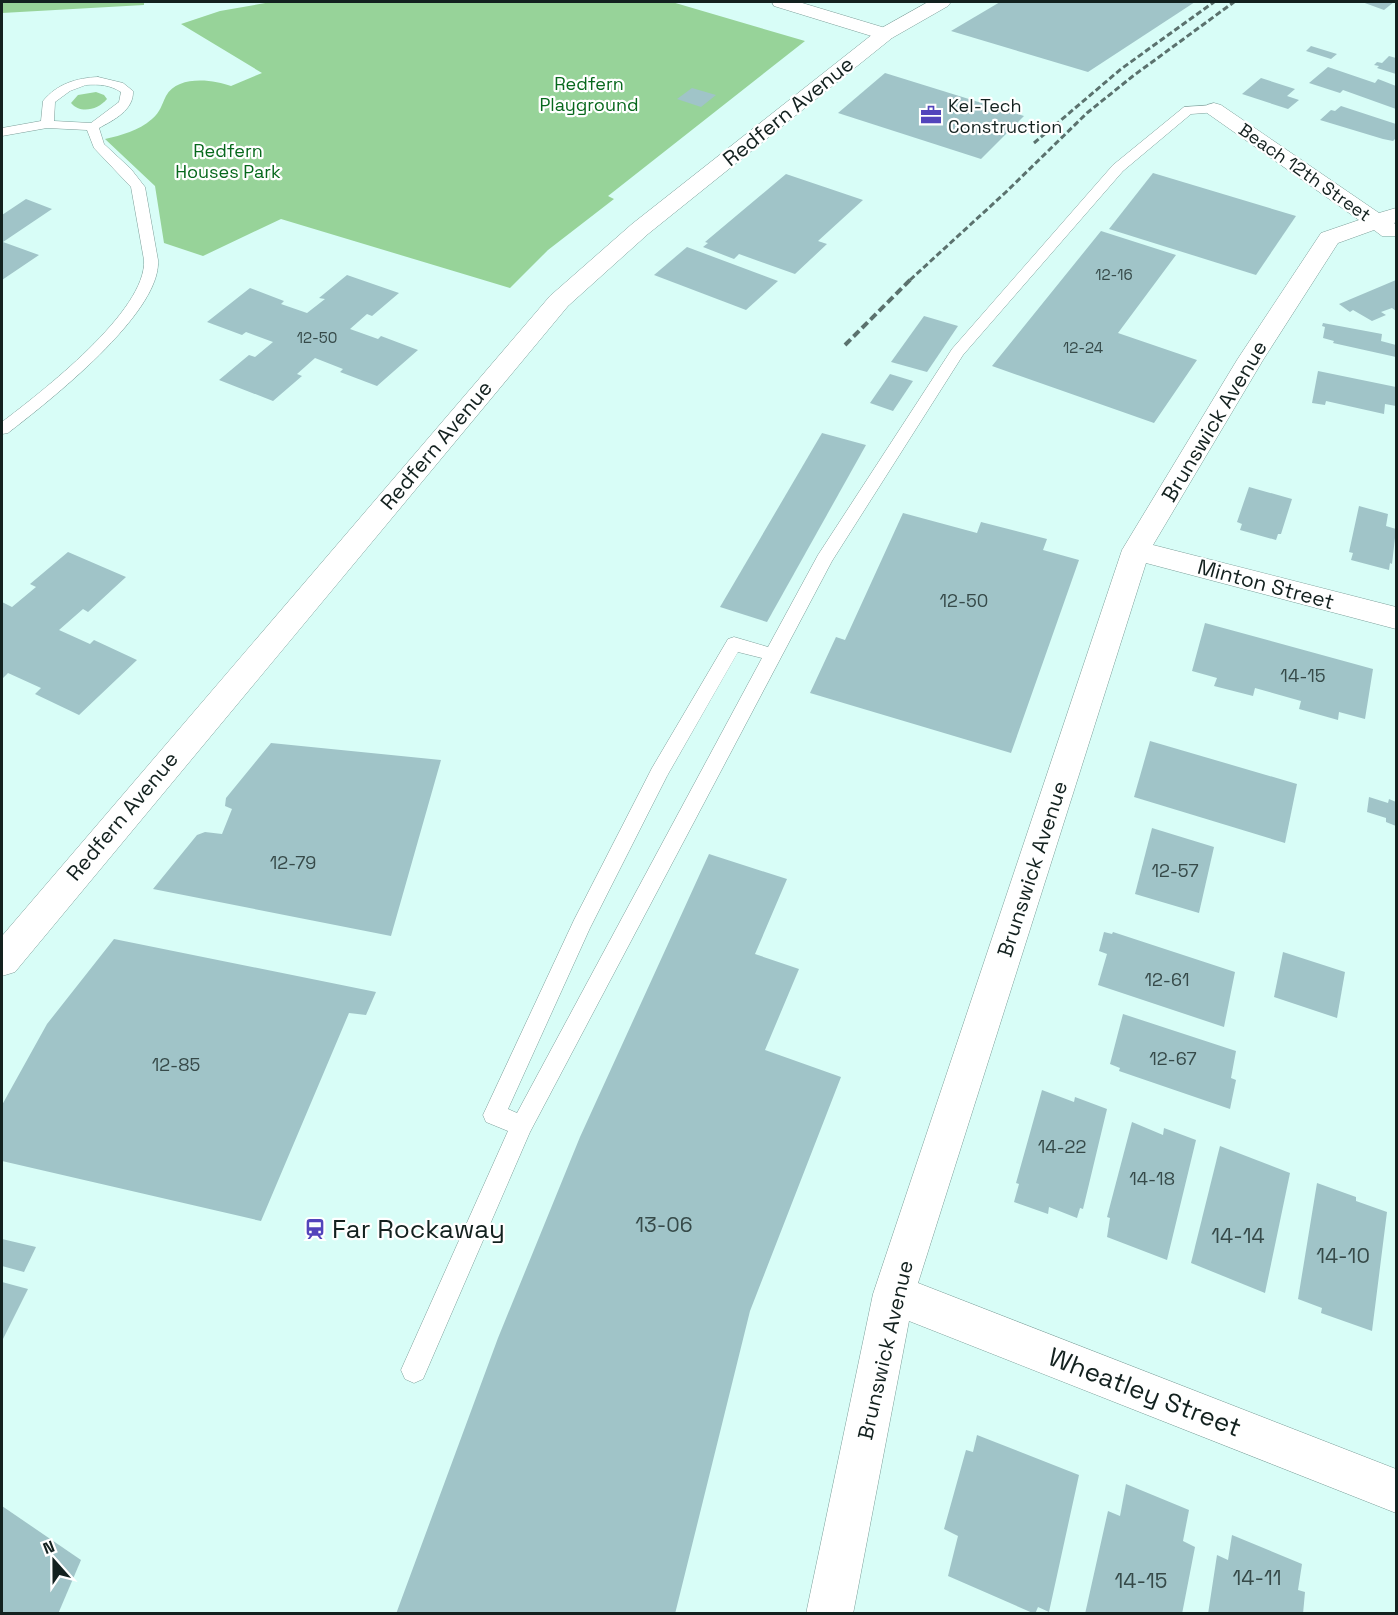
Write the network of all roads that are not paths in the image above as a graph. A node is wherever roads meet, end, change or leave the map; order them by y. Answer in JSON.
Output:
{"nodes":[{"id":1,"x":781,"y":2,"type":"edge"},
{"id":2,"x":941,"y":2,"type":"edge"},
{"id":3,"x":885,"y":34,"type":"junction"},
{"id":4,"x":1214,"y":109,"type":"joint"},
{"id":5,"x":47,"y":124,"type":"junction"},
{"id":6,"x":93,"y":127,"type":"junction"},
{"id":7,"x":2,"y":132,"type":"edge"},
{"id":8,"x":1390,"y":224,"type":"edge"},
{"id":9,"x":2,"y":429,"type":"edge"},
{"id":10,"x":1136,"y":550,"type":"junction"},
{"id":11,"x":1396,"y":618,"type":"edge"},
{"id":12,"x":773,"y":655,"type":"junction"},
{"id":13,"x":2,"y":961,"type":"edge"},
{"id":14,"x":522,"y":1125,"type":"junction"},
{"id":15,"x":894,"y":1294,"type":"junction"},
{"id":16,"x":414,"y":1370,"type":"dead end"},
{"id":17,"x":1396,"y":1491,"type":"edge"},
{"id":18,"x":829,"y":1614,"type":"edge"}],
"edges":[{"from":1,"to":3,"type":"street"},
{"from":2,"to":3,"type":"street","name":"Redfern Avenue"},
{"from":3,"to":13,"type":"street","name":"Redfern Avenue"},
{"from":4,"to":8,"type":"street","name":"Beach 12th Street"},
{"from":4,"to":12,"type":"lane"},
{"from":5,"to":6,"type":"lane"},
{"from":5,"to":6,"type":"lane"},
{"from":5,"to":7,"type":"lane"},
{"from":6,"to":9,"type":"lane"},
{"from":8,"to":10,"type":"street","name":"Brunswick Avenue"},
{"from":10,"to":11,"type":"street","name":"Minton Street"},
{"from":10,"to":15,"type":"street","name":"Brunswick Avenue"},
{"from":12,"to":14,"type":"lane"},
{"from":12,"to":14,"type":"lane"},
{"from":14,"to":16,"type":"lane"},
{"from":15,"to":17,"type":"street","name":"Wheatley Street"},
{"from":15,"to":18,"type":"street","name":"Brunswick Avenue"}]}
